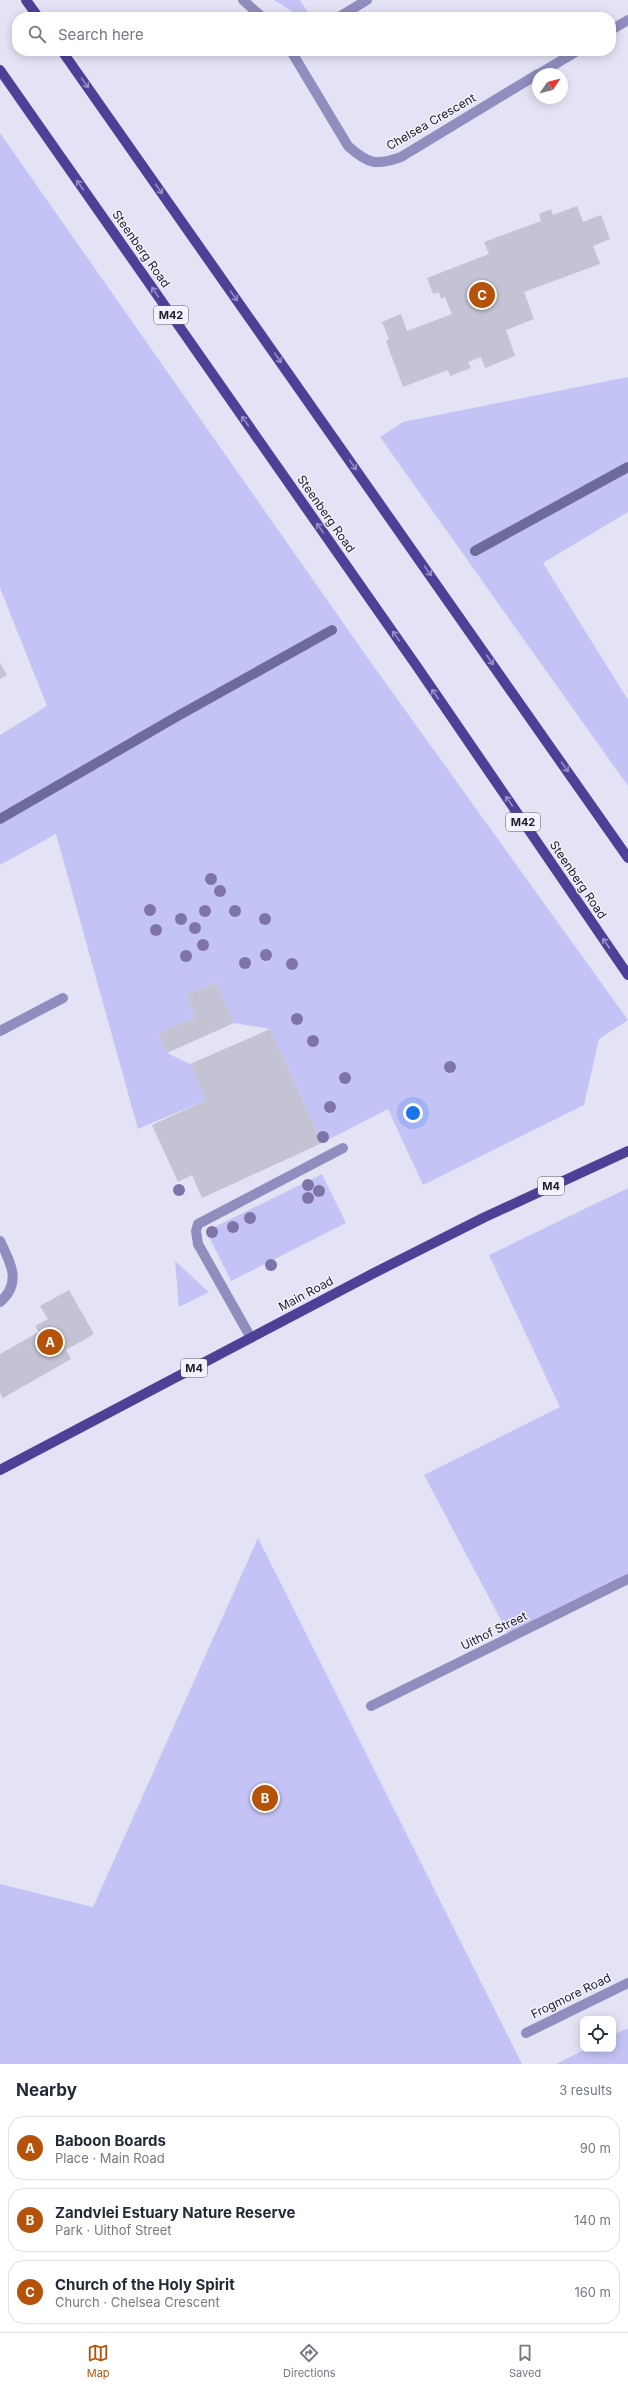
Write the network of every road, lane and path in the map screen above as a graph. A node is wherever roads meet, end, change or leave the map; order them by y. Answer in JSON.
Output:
{"nodes":[{"id":1,"x":26,"y":0,"type":"edge"},
{"id":2,"x":244,"y":0,"type":"edge"},
{"id":3,"x":367,"y":0,"type":"edge"},
{"id":4,"x":34,"y":12,"type":"edge"},
{"id":5,"x":257,"y":12,"type":"edge"},
{"id":6,"x":347,"y":12,"type":"edge"},
{"id":7,"x":628,"y":20,"type":"edge"},
{"id":8,"x":616,"y":27,"type":"edge"},
{"id":9,"x":66,"y":56,"type":"edge"},
{"id":10,"x":294,"y":56,"type":"edge"},
{"id":11,"x":569,"y":56,"type":"edge"},
{"id":12,"x":548,"y":68,"type":"edge"},
{"id":13,"x":0,"y":70,"type":"edge"},
{"id":14,"x":532,"y":78,"type":"edge"},
{"id":15,"x":628,"y":858,"type":"edge"},
{"id":16,"x":628,"y":975,"type":"edge"},
{"id":17,"x":63,"y":998,"type":"dead end"},
{"id":18,"x":0,"y":1031,"type":"edge"},
{"id":19,"x":343,"y":1148,"type":"dead end"},
{"id":20,"x":628,"y":1151,"type":"edge"},
{"id":21,"x":0,"y":1242,"type":"edge"},
{"id":22,"x":0,"y":1302,"type":"edge"},
{"id":23,"x":251,"y":1338,"type":"junction"},
{"id":24,"x":0,"y":1470,"type":"edge"},
{"id":25,"x":628,"y":1579,"type":"edge"},
{"id":26,"x":371,"y":1706,"type":"dead end"},
{"id":27,"x":628,"y":1983,"type":"edge"},
{"id":28,"x":526,"y":2033,"type":"dead end"}],
"edges":[{"from":1,"to":4,"type":"main road"},
{"from":2,"to":5,"type":"street"},
{"from":3,"to":6,"type":"street"},
{"from":7,"to":8,"type":"street"},
{"from":9,"to":15,"type":"main road","one_way":true},
{"from":10,"to":14,"type":"street","name":"Chelsea Crescent"},
{"from":11,"to":12,"type":"street","name":"Chelsea Crescent"},
{"from":16,"to":13,"type":"main road","name":"Steenberg Road","number":"M42","one_way":true},
{"from":17,"to":18,"type":"street"},
{"from":19,"to":23,"type":"street"},
{"from":20,"to":23,"type":"main road","name":"Main Road","number":"M4"},
{"from":21,"to":22,"type":"street"},
{"from":23,"to":24,"type":"main road","name":"Main Road","number":"M4"},
{"from":25,"to":26,"type":"street","name":"Uithof Street"},
{"from":27,"to":28,"type":"street","name":"Frogmore Road"}]}
